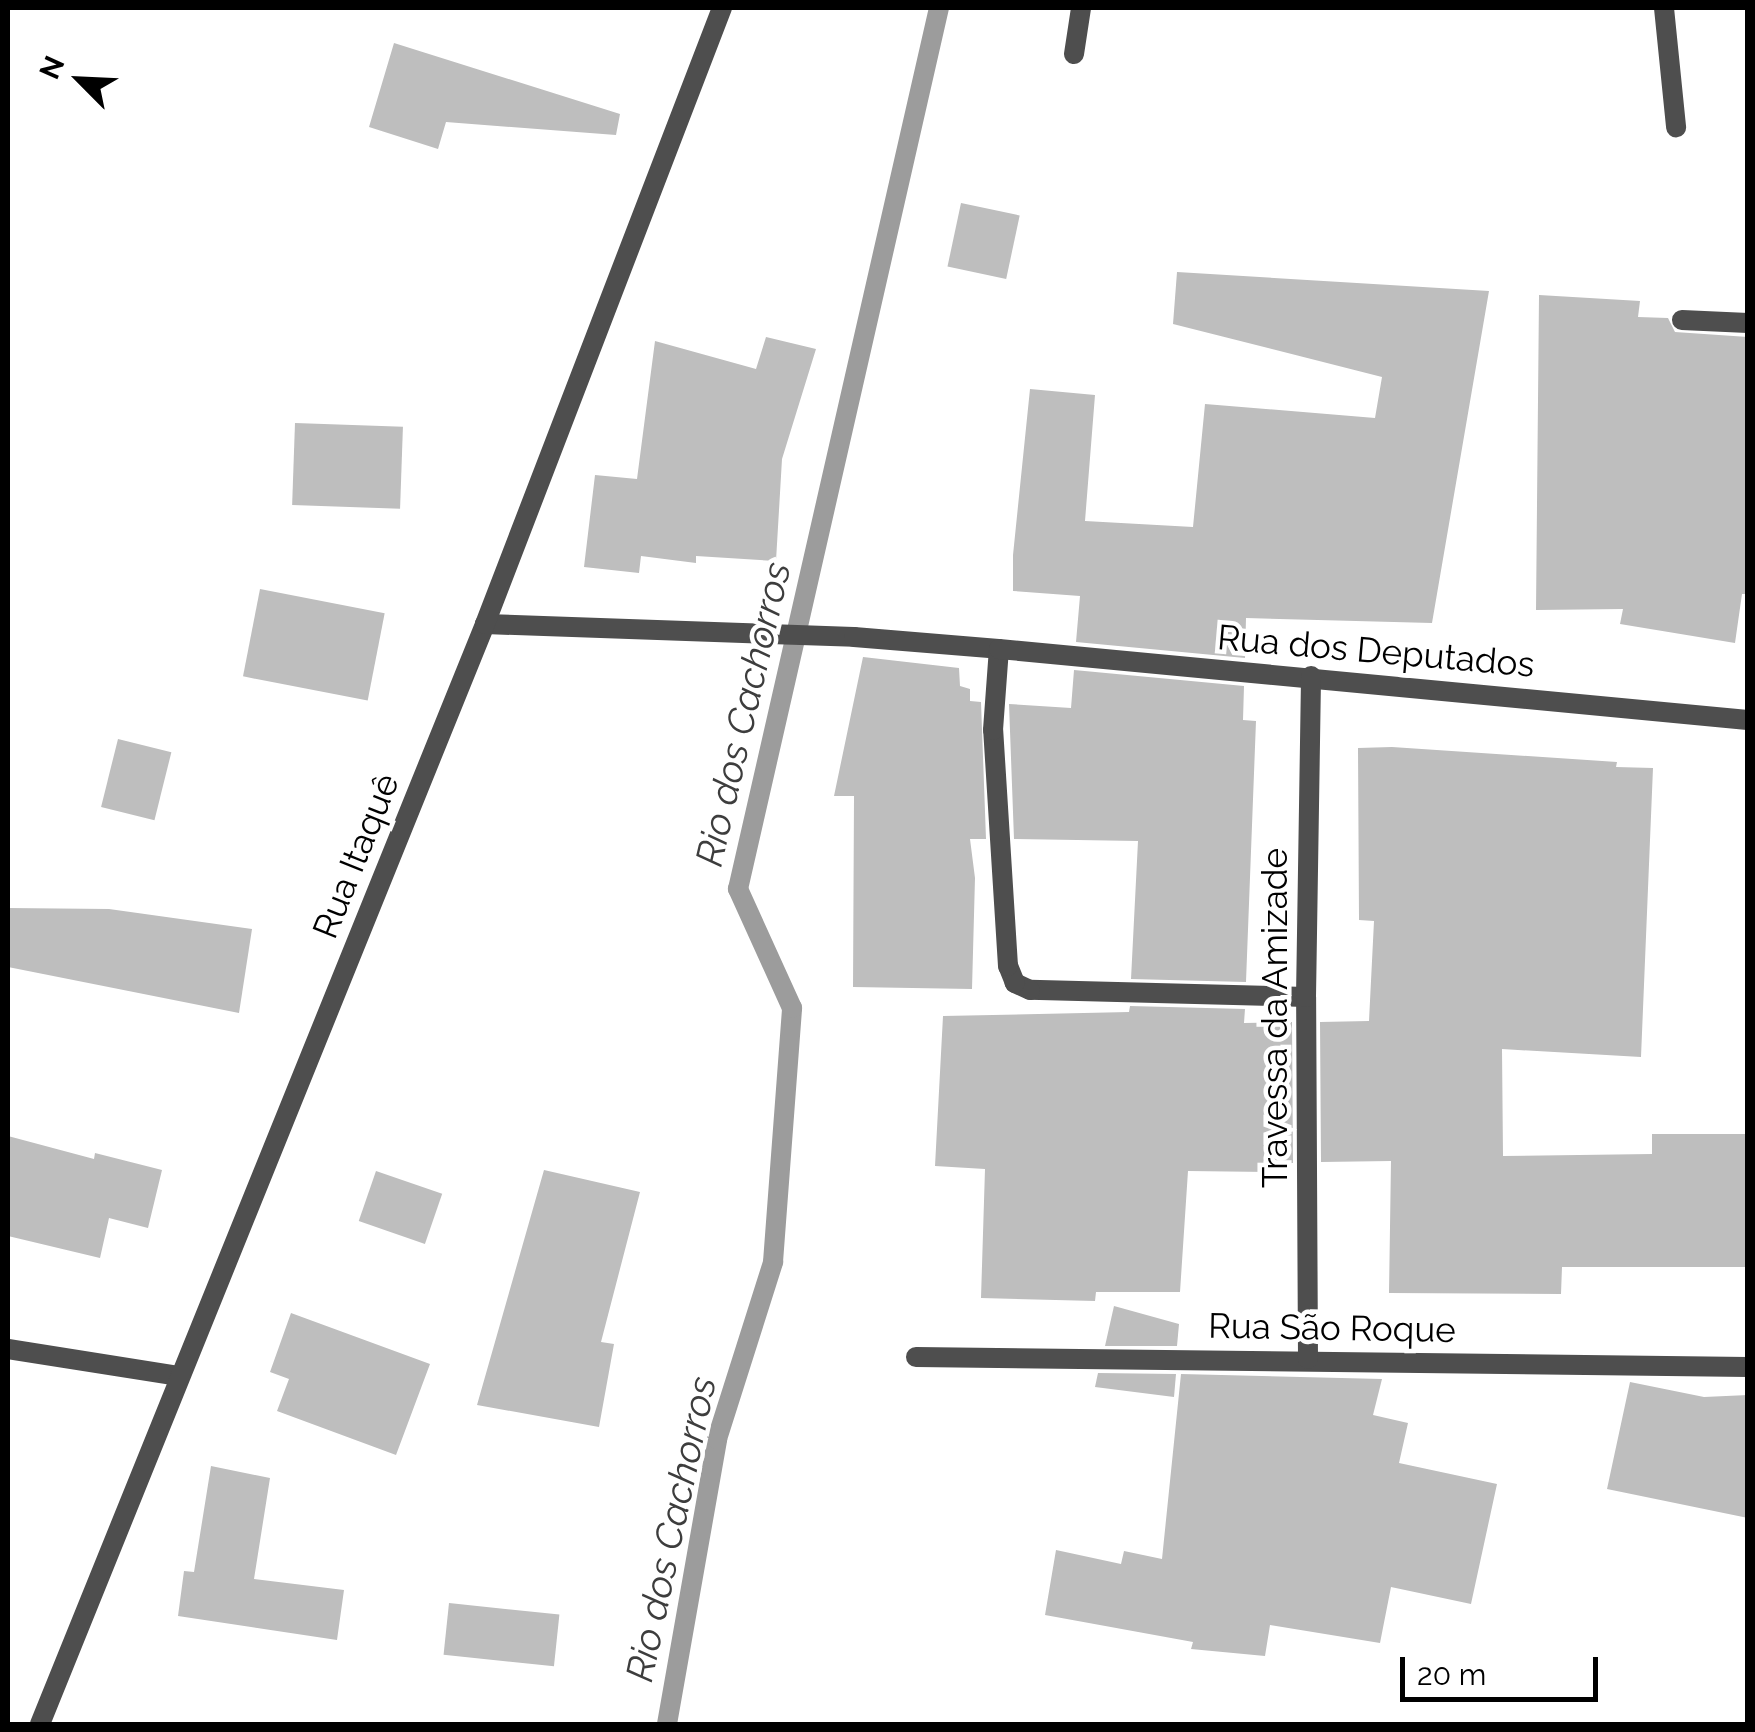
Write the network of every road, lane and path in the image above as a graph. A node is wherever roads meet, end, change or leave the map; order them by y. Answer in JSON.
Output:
{"nodes":[{"id":1,"x":722,"y":8,"type":"edge"},
{"id":2,"x":1081,"y":8,"type":"edge"},
{"id":3,"x":1664,"y":8,"type":"edge"},
{"id":4,"x":1074,"y":54,"type":"dead end"},
{"id":5,"x":1676,"y":128,"type":"dead end"},
{"id":6,"x":1682,"y":320,"type":"dead end"},
{"id":7,"x":1748,"y":323,"type":"edge"},
{"id":8,"x":486,"y":624,"type":"junction"},
{"id":9,"x":998,"y":649,"type":"junction"},
{"id":10,"x":1311,"y":676,"type":"junction"},
{"id":11,"x":1748,"y":720,"type":"edge"},
{"id":12,"x":1306,"y":997,"type":"junction"},
{"id":13,"x":8,"y":1349,"type":"edge"},
{"id":14,"x":916,"y":1356,"type":"dead end"},
{"id":15,"x":1308,"y":1360,"type":"junction"},
{"id":16,"x":1748,"y":1367,"type":"edge"},
{"id":17,"x":178,"y":1376,"type":"junction"},
{"id":18,"x":40,"y":1724,"type":"edge"}],
"edges":[{"from":1,"to":8,"type":"street","name":"Rua Itaquê"},
{"from":2,"to":4,"type":"street"},
{"from":3,"to":5,"type":"street"},
{"from":6,"to":7,"type":"street"},
{"from":8,"to":9,"type":"street","name":"Rua dos Deputados"},
{"from":8,"to":17,"type":"street","name":"Rua Itaquê"},
{"from":9,"to":10,"type":"street","name":"Rua dos Deputados"},
{"from":9,"to":12,"type":"street"},
{"from":10,"to":11,"type":"street","name":"Rua dos Deputados"},
{"from":10,"to":12,"type":"street","name":"Travessa da Amizade"},
{"from":12,"to":15,"type":"street","name":"Travessa da Amizade"},
{"from":13,"to":17,"type":"street"},
{"from":14,"to":15,"type":"street","name":"Rua São Roque"},
{"from":15,"to":16,"type":"street","name":"Rua São Roque"},
{"from":17,"to":18,"type":"street","name":"Rua Itaquê"}]}
